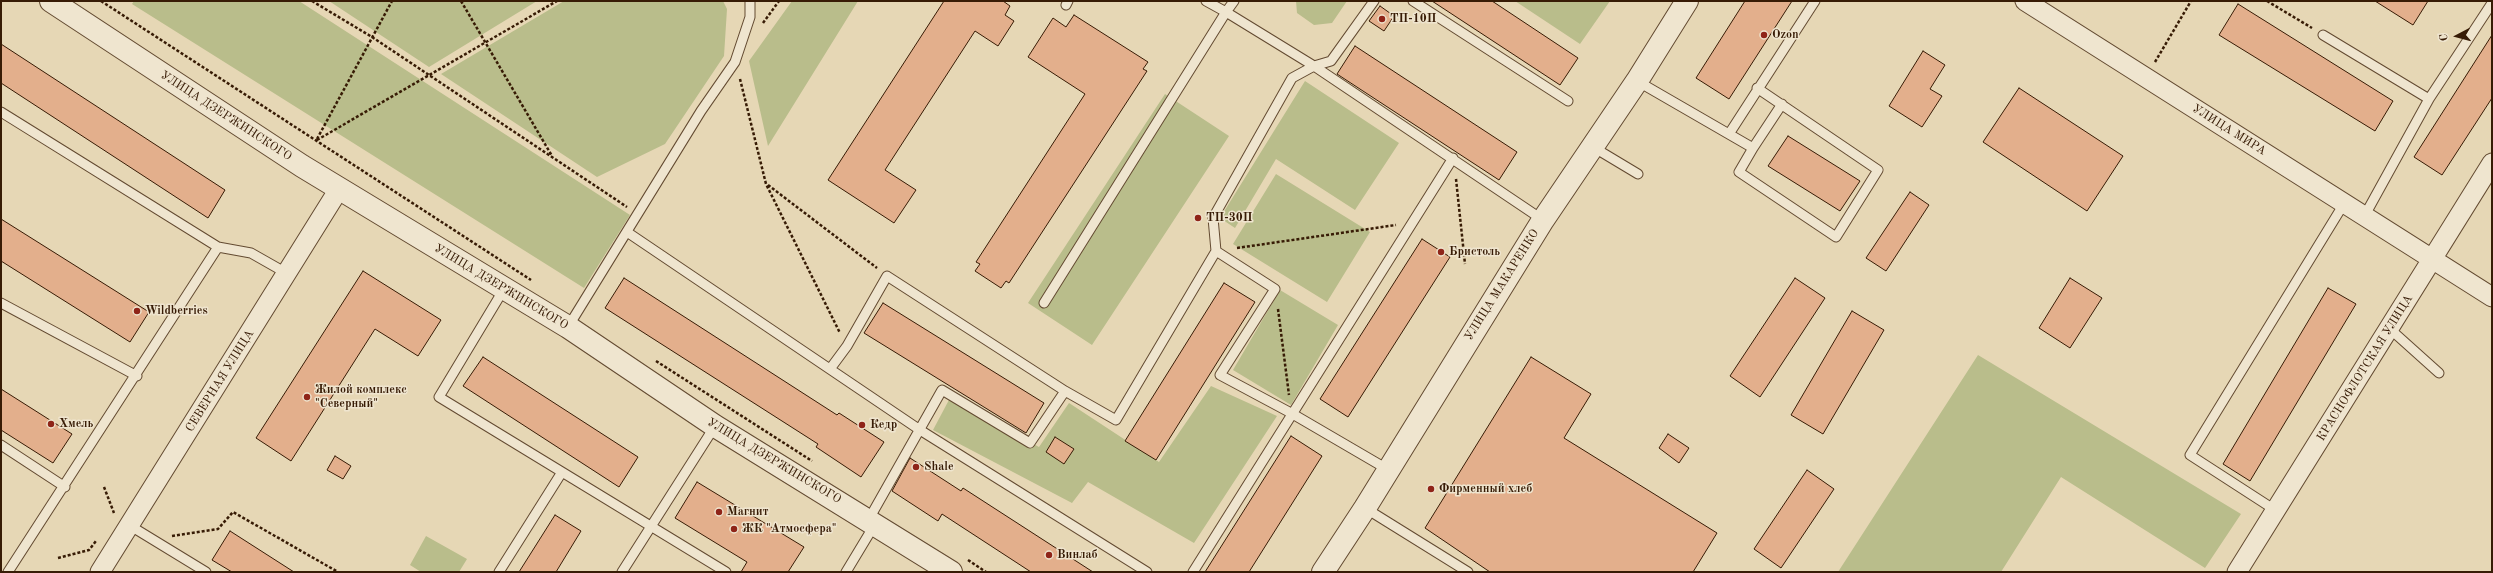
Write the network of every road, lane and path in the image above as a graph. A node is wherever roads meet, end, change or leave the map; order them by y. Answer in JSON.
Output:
{"nodes":[{"id":1,"x":51,"y":1,"type":"edge"},
{"id":2,"x":100,"y":1,"type":"edge"},
{"id":3,"x":312,"y":1,"type":"edge"},
{"id":4,"x":392,"y":1,"type":"edge"},
{"id":5,"x":461,"y":1,"type":"edge"},
{"id":6,"x":557,"y":1,"type":"edge"},
{"id":7,"x":750,"y":1,"type":"edge"},
{"id":8,"x":779,"y":1,"type":"edge"},
{"id":9,"x":1206,"y":1,"type":"edge"},
{"id":10,"x":1234,"y":1,"type":"edge"},
{"id":11,"x":1374,"y":1,"type":"edge"},
{"id":12,"x":1413,"y":1,"type":"edge"},
{"id":13,"x":1687,"y":1,"type":"edge"},
{"id":14,"x":1815,"y":1,"type":"edge"},
{"id":15,"x":2025,"y":1,"type":"edge"},
{"id":16,"x":2191,"y":1,"type":"edge"},
{"id":17,"x":2267,"y":1,"type":"edge"},
{"id":18,"x":2492,"y":3,"type":"edge"},
{"id":19,"x":1226,"y":12,"type":"junction"},
{"id":20,"x":761,"y":25,"type":"dead end"},
{"id":21,"x":2323,"y":35,"type":"joint"},
{"id":22,"x":372,"y":37,"type":"junction"},
{"id":23,"x":485,"y":42,"type":"junction"},
{"id":24,"x":735,"y":62,"type":"junction"},
{"id":25,"x":1314,"y":66,"type":"junction"},
{"id":26,"x":429,"y":75,"type":"junction"},
{"id":27,"x":2146,"y":77,"type":"junction"},
{"id":28,"x":1637,"y":80,"type":"junction"},
{"id":29,"x":1757,"y":88,"type":"junction"},
{"id":30,"x":2429,"y":100,"type":"junction"},
{"id":31,"x":1568,"y":101,"type":"dead end"},
{"id":32,"x":1782,"y":104,"type":"junction"},
{"id":33,"x":1,"y":112,"type":"edge"},
{"id":34,"x":1729,"y":134,"type":"junction"},
{"id":35,"x":317,"y":140,"type":"junction"},
{"id":36,"x":1592,"y":146,"type":"junction"},
{"id":37,"x":1753,"y":148,"type":"junction"},
{"id":38,"x":553,"y":157,"type":"junction"},
{"id":39,"x":1452,"y":158,"type":"junction"},
{"id":40,"x":2492,"y":163,"type":"edge"},
{"id":41,"x":1638,"y":174,"type":"dead end"},
{"id":42,"x":766,"y":184,"type":"junction"},
{"id":43,"x":339,"y":189,"type":"junction"},
{"id":44,"x":2345,"y":202,"type":"junction"},
{"id":45,"x":638,"y":214,"type":"junction"},
{"id":46,"x":2365,"y":215,"type":"junction"},
{"id":47,"x":1543,"y":220,"type":"junction"},
{"id":48,"x":1411,"y":223,"type":"junction"},
{"id":49,"x":627,"y":232,"type":"junction"},
{"id":50,"x":218,"y":247,"type":"junction"},
{"id":51,"x":1216,"y":251,"type":"junction"},
{"id":52,"x":2433,"y":258,"type":"junction"},
{"id":53,"x":1465,"y":264,"type":"dead end"},
{"id":54,"x":288,"y":274,"type":"junction"},
{"id":55,"x":887,"y":276,"type":"junction"},
{"id":56,"x":538,"y":284,"type":"dead end"},
{"id":57,"x":1275,"y":289,"type":"junction"},
{"id":58,"x":504,"y":290,"type":"junction"},
{"id":59,"x":2492,"y":297,"type":"edge"},
{"id":60,"x":1,"y":303,"type":"edge"},
{"id":61,"x":1044,"y":303,"type":"dead end"},
{"id":62,"x":568,"y":327,"type":"junction"},
{"id":63,"x":2390,"y":329,"type":"junction"},
{"id":64,"x":847,"y":346,"type":"junction"},
{"id":65,"x":651,"y":357,"type":"dead end"},
{"id":66,"x":830,"y":369,"type":"junction"},
{"id":67,"x":2439,"y":373,"type":"dead end"},
{"id":68,"x":137,"y":376,"type":"junction"},
{"id":69,"x":1065,"y":391,"type":"junction"},
{"id":70,"x":1291,"y":413,"type":"junction"},
{"id":71,"x":715,"y":426,"type":"junction"},
{"id":72,"x":920,"y":430,"type":"junction"},
{"id":73,"x":1,"y":445,"type":"edge"},
{"id":74,"x":818,"y":464,"type":"dead end"},
{"id":75,"x":1387,"y":469,"type":"junction"},
{"id":76,"x":562,"y":472,"type":"junction"},
{"id":77,"x":65,"y":487,"type":"junction"},
{"id":78,"x":104,"y":487,"type":"dead end"},
{"id":79,"x":1365,"y":508,"type":"junction"},
{"id":80,"x":2274,"y":510,"type":"junction"},
{"id":81,"x":112,"y":517,"type":"dead end"},
{"id":82,"x":872,"y":521,"type":"junction"},
{"id":83,"x":129,"y":525,"type":"junction"},
{"id":84,"x":650,"y":526,"type":"junction"},
{"id":85,"x":98,"y":539,"type":"dead end"},
{"id":86,"x":153,"y":539,"type":"junction"},
{"id":87,"x":58,"y":558,"type":"dead end"},
{"id":88,"x":959,"y":566,"type":"edge"},
{"id":89,"x":8,"y":572,"type":"edge"},
{"id":90,"x":100,"y":572,"type":"edge"},
{"id":91,"x":206,"y":572,"type":"edge"},
{"id":92,"x":338,"y":572,"type":"edge"},
{"id":93,"x":499,"y":572,"type":"edge"},
{"id":94,"x":622,"y":572,"type":"edge"},
{"id":95,"x":726,"y":572,"type":"edge"},
{"id":96,"x":846,"y":572,"type":"edge"},
{"id":97,"x":986,"y":572,"type":"edge"},
{"id":98,"x":1147,"y":572,"type":"edge"},
{"id":99,"x":1193,"y":572,"type":"edge"},
{"id":100,"x":1323,"y":572,"type":"edge"},
{"id":101,"x":1468,"y":572,"type":"edge"},
{"id":102,"x":2237,"y":572,"type":"edge"}],
"edges":[{"from":1,"to":43,"type":"street","name":"УЛИЦА ДЗЕРЖИНСКОГО"},
{"from":2,"to":35,"type":"path"},
{"from":3,"to":22,"type":"path"},
{"from":4,"to":22,"type":"path"},
{"from":5,"to":23,"type":"path"},
{"from":6,"to":23,"type":"path"},
{"from":7,"to":24,"type":"lane"},
{"from":8,"to":20,"type":"path"},
{"from":9,"to":19,"type":"lane"},
{"from":10,"to":19,"type":"lane"},
{"from":11,"to":25,"type":"lane"},
{"from":12,"to":31,"type":"lane"},
{"from":13,"to":28,"type":"street","name":"УЛИЦА МАКАРЕНКО"},
{"from":14,"to":29,"type":"lane"},
{"from":15,"to":27,"type":"street","name":"УЛИЦА МИРА"},
{"from":16,"to":27,"type":"path"},
{"from":17,"to":21,"type":"path"},
{"from":18,"to":30,"type":"lane"},
{"from":19,"to":25,"type":"lane"},
{"from":19,"to":61,"type":"lane"},
{"from":21,"to":30,"type":"lane"},
{"from":22,"to":26,"type":"path"},
{"from":22,"to":35,"type":"path"},
{"from":23,"to":26,"type":"path"},
{"from":23,"to":38,"type":"path"},
{"from":24,"to":42,"type":"path"},
{"from":24,"to":45,"type":"lane"},
{"from":25,"to":39,"type":"lane"},
{"from":25,"to":51,"type":"lane"},
{"from":26,"to":35,"type":"path"},
{"from":26,"to":38,"type":"path"},
{"from":27,"to":44,"type":"street","name":"УЛИЦА МИРА"},
{"from":28,"to":34,"type":"lane"},
{"from":28,"to":36,"type":"street","name":"УЛИЦА МАКАРЕНКО"},
{"from":29,"to":32,"type":"lane"},
{"from":29,"to":34,"type":"lane"},
{"from":30,"to":46,"type":"lane"},
{"from":32,"to":37,"type":"lane"},
{"from":32,"to":37,"type":"lane"},
{"from":33,"to":50,"type":"lane"},
{"from":34,"to":37,"type":"lane"},
{"from":35,"to":56,"type":"path"},
{"from":36,"to":41,"type":"lane"},
{"from":36,"to":47,"type":"street","name":"УЛИЦА МАКАРЕНКО"},
{"from":38,"to":45,"type":"path"},
{"from":39,"to":47,"type":"lane"},
{"from":39,"to":48,"type":"lane"},
{"from":39,"to":53,"type":"path"},
{"from":40,"to":52,"type":"street","name":"КРАСНОФЛОТСКАЯ УЛИЦА"},
{"from":42,"to":55,"type":"path"},
{"from":42,"to":64,"type":"path"},
{"from":43,"to":54,"type":"street","name":"СЕВЕРНАЯ УЛИЦА"},
{"from":43,"to":58,"type":"street","name":"УЛИЦА ДЗЕРЖИНСКОГО"},
{"from":44,"to":46,"type":"street","name":"УЛИЦА МИРА"},
{"from":44,"to":80,"type":"lane"},
{"from":45,"to":49,"type":"lane"},
{"from":46,"to":52,"type":"street","name":"УЛИЦА МИРА"},
{"from":47,"to":75,"type":"street","name":"УЛИЦА МАКАРЕНКО"},
{"from":48,"to":51,"type":"path"},
{"from":48,"to":70,"type":"lane"},
{"from":49,"to":62,"type":"lane"},
{"from":49,"to":66,"type":"lane"},
{"from":50,"to":54,"type":"lane"},
{"from":50,"to":68,"type":"lane"},
{"from":51,"to":57,"type":"lane"},
{"from":51,"to":69,"type":"lane"},
{"from":52,"to":59,"type":"street","name":"УЛИЦА МИРА"},
{"from":52,"to":63,"type":"street","name":"КРАСНОФЛОТСКАЯ УЛИЦА"},
{"from":54,"to":83,"type":"street","name":"СЕВЕРНАЯ УЛИЦА"},
{"from":55,"to":64,"type":"lane"},
{"from":55,"to":69,"type":"lane"},
{"from":57,"to":70,"type":"path"},
{"from":57,"to":70,"type":"lane"},
{"from":58,"to":62,"type":"street","name":"УЛИЦА ДЗЕРЖИНСКОГО"},
{"from":58,"to":76,"type":"lane"},
{"from":60,"to":68,"type":"lane"},
{"from":62,"to":71,"type":"street","name":"УЛИЦА ДЗЕРЖИНСКОГО"},
{"from":63,"to":67,"type":"lane"},
{"from":63,"to":80,"type":"street","name":"КРАСНОФЛОТСКАЯ УЛИЦА"},
{"from":64,"to":66,"type":"lane"},
{"from":65,"to":74,"type":"path"},
{"from":66,"to":72,"type":"lane"},
{"from":68,"to":77,"type":"lane"},
{"from":69,"to":72,"type":"lane"},
{"from":70,"to":75,"type":"lane"},
{"from":70,"to":99,"type":"lane"},
{"from":71,"to":82,"type":"street","name":"УЛИЦА ДЗЕРЖИНСКОГО"},
{"from":71,"to":84,"type":"lane"},
{"from":72,"to":82,"type":"lane"},
{"from":72,"to":98,"type":"lane"},
{"from":73,"to":77,"type":"lane"},
{"from":75,"to":79,"type":"street","name":"УЛИЦА МАКАРЕНКО"},
{"from":76,"to":84,"type":"lane"},
{"from":76,"to":93,"type":"lane"},
{"from":77,"to":89,"type":"lane"},
{"from":78,"to":81,"type":"path"},
{"from":79,"to":100,"type":"street","name":"УЛИЦА МАКАРЕНКО"},
{"from":79,"to":101,"type":"lane"},
{"from":80,"to":102,"type":"street","name":"КРАСНОФЛОТСКАЯ УЛИЦА"},
{"from":82,"to":88,"type":"street","name":"УЛИЦА ДЗЕРЖИНСКОГО"},
{"from":82,"to":96,"type":"lane"},
{"from":83,"to":86,"type":"lane"},
{"from":83,"to":90,"type":"street","name":"СЕВЕРНАЯ УЛИЦА"},
{"from":84,"to":94,"type":"lane"},
{"from":84,"to":95,"type":"lane"},
{"from":85,"to":87,"type":"path"},
{"from":86,"to":91,"type":"lane"},
{"from":86,"to":92,"type":"path"},
{"from":88,"to":97,"type":"path"}]}
